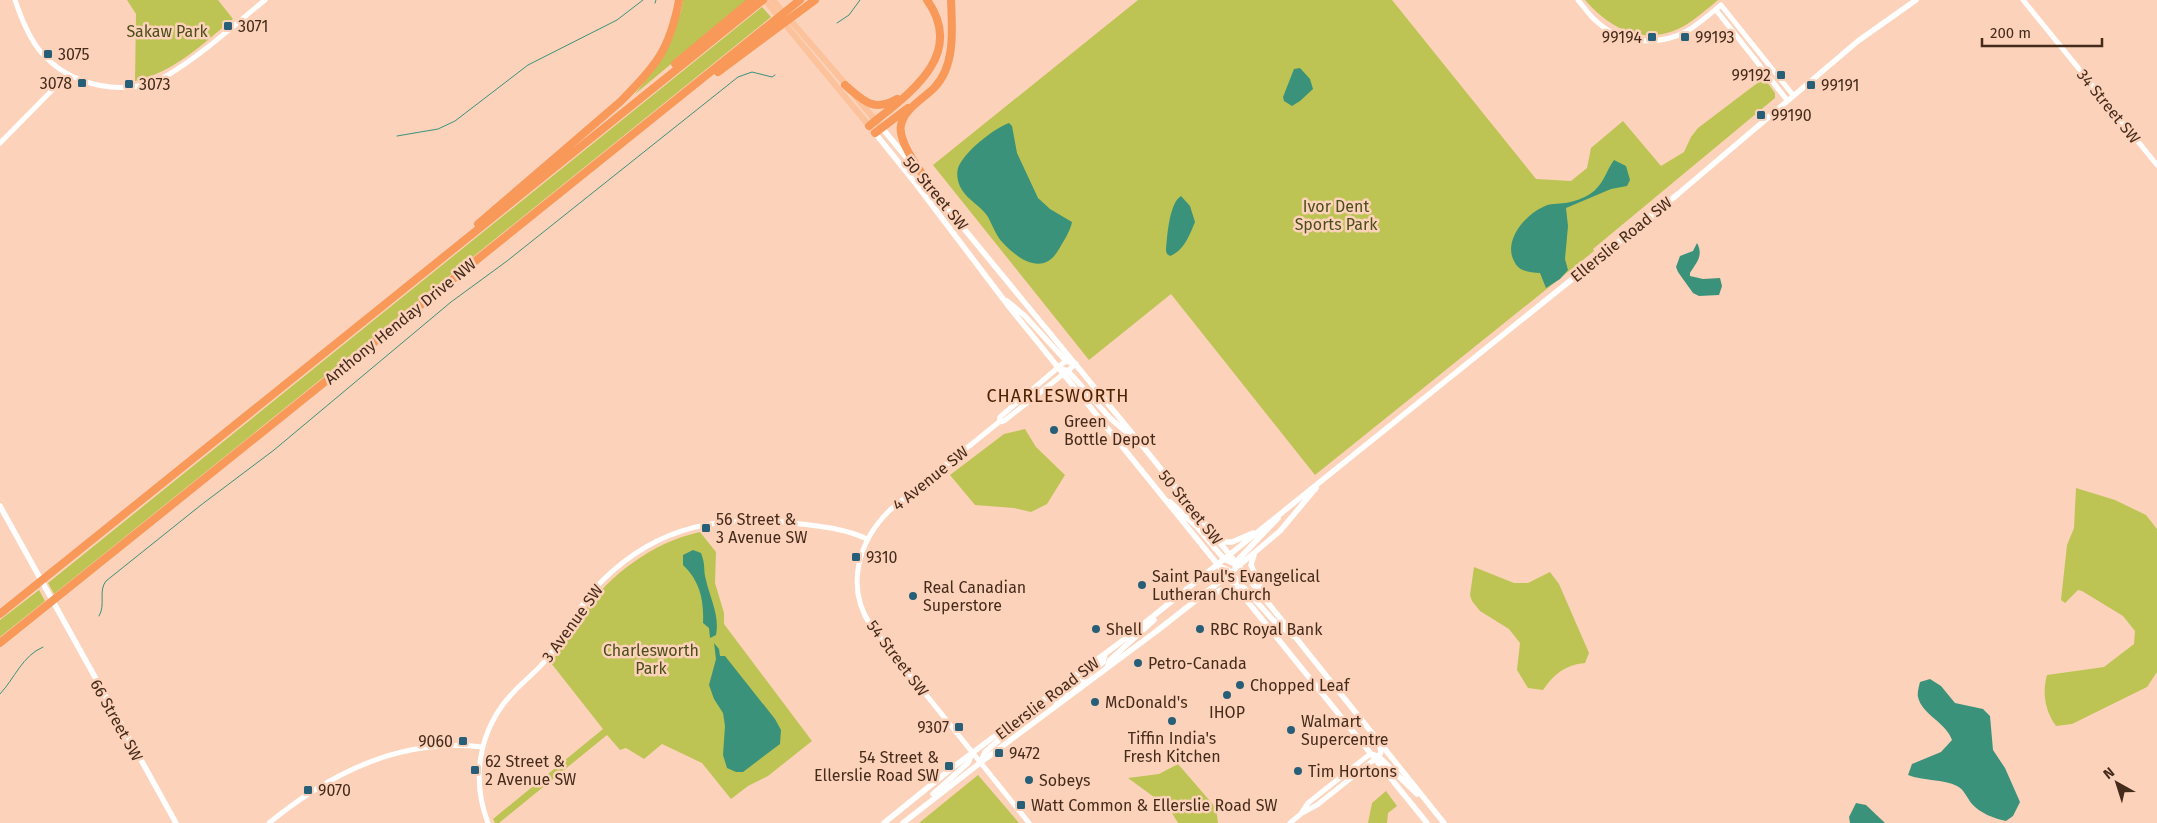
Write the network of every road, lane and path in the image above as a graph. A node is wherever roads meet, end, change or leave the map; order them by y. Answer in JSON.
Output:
{"nodes":[{"id":1,"x":15,"y":0,"type":"edge"},
{"id":2,"x":265,"y":0,"type":"edge"},
{"id":3,"x":679,"y":0,"type":"edge"},
{"id":4,"x":752,"y":0,"type":"edge"},
{"id":5,"x":764,"y":0,"type":"edge"},
{"id":6,"x":773,"y":0,"type":"edge"},
{"id":7,"x":800,"y":0,"type":"edge"},
{"id":8,"x":815,"y":0,"type":"edge"},
{"id":9,"x":927,"y":0,"type":"edge"},
{"id":10,"x":951,"y":0,"type":"edge"},
{"id":11,"x":1578,"y":0,"type":"edge"},
{"id":12,"x":1916,"y":0,"type":"edge"},
{"id":13,"x":2023,"y":0,"type":"edge"},
{"id":14,"x":1716,"y":10,"type":"junction"},
{"id":15,"x":798,"y":35,"type":"junction"},
{"id":16,"x":68,"y":74,"type":"junction"},
{"id":17,"x":845,"y":85,"type":"junction"},
{"id":18,"x":935,"y":87,"type":"junction"},
{"id":19,"x":913,"y":89,"type":"junction"},
{"id":20,"x":1793,"y":95,"type":"junction"},
{"id":21,"x":1787,"y":100,"type":"junction"},
{"id":22,"x":653,"y":118,"type":"junction"},
{"id":23,"x":872,"y":123,"type":"junction"},
{"id":24,"x":601,"y":130,"type":"junction"},
{"id":25,"x":878,"y":130,"type":"junction"},
{"id":26,"x":0,"y":143,"type":"edge"},
{"id":27,"x":2157,"y":165,"type":"edge"},
{"id":28,"x":935,"y":192,"type":"junction"},
{"id":29,"x":456,"y":246,"type":"junction"},
{"id":30,"x":1000,"y":296,"type":"junction"},
{"id":31,"x":1068,"y":360,"type":"junction"},
{"id":32,"x":1076,"y":364,"type":"junction"},
{"id":33,"x":1058,"y":368,"type":"junction"},
{"id":34,"x":1066,"y":373,"type":"junction"},
{"id":35,"x":998,"y":422,"type":"junction"},
{"id":36,"x":1141,"y":444,"type":"junction"},
{"id":37,"x":1326,"y":477,"type":"junction"},
{"id":38,"x":1155,"y":488,"type":"junction"},
{"id":39,"x":0,"y":506,"type":"edge"},
{"id":40,"x":1284,"y":511,"type":"junction"},
{"id":41,"x":1263,"y":528,"type":"junction"},
{"id":42,"x":867,"y":539,"type":"junction"},
{"id":43,"x":1219,"y":542,"type":"junction"},
{"id":44,"x":1257,"y":551,"type":"junction"},
{"id":45,"x":1227,"y":557,"type":"junction"},
{"id":46,"x":1236,"y":564,"type":"junction"},
{"id":47,"x":1217,"y":565,"type":"junction"},
{"id":48,"x":1228,"y":573,"type":"junction"},
{"id":49,"x":1238,"y":591,"type":"junction"},
{"id":50,"x":1194,"y":602,"type":"junction"},
{"id":51,"x":1165,"y":607,"type":"junction"},
{"id":52,"x":1272,"y":607,"type":"junction"},
{"id":53,"x":0,"y":614,"type":"edge"},
{"id":54,"x":1300,"y":642,"type":"junction"},
{"id":55,"x":0,"y":643,"type":"edge"},
{"id":56,"x":1105,"y":654,"type":"junction"},
{"id":57,"x":1107,"y":668,"type":"junction"},
{"id":58,"x":1037,"y":705,"type":"junction"},
{"id":59,"x":1044,"y":715,"type":"junction"},
{"id":60,"x":1379,"y":743,"type":"junction"},
{"id":61,"x":482,"y":748,"type":"junction"},
{"id":62,"x":972,"y":753,"type":"junction"},
{"id":63,"x":1374,"y":756,"type":"junction"},
{"id":64,"x":980,"y":763,"type":"junction"},
{"id":65,"x":1434,"y":810,"type":"junction"},
{"id":66,"x":918,"y":811,"type":"junction"},
{"id":67,"x":176,"y":823,"type":"edge"},
{"id":68,"x":268,"y":823,"type":"edge"},
{"id":69,"x":488,"y":823,"type":"edge"},
{"id":70,"x":884,"y":823,"type":"edge"},
{"id":71,"x":903,"y":823,"type":"edge"},
{"id":72,"x":1029,"y":823,"type":"edge"},
{"id":73,"x":1290,"y":823,"type":"edge"},
{"id":74,"x":1427,"y":823,"type":"edge"},
{"id":75,"x":1444,"y":823,"type":"edge"}],
"edges":[{"from":1,"to":16,"type":"street"},
{"from":2,"to":16,"type":"street"},
{"from":3,"to":29,"type":"highway"},
{"from":4,"to":24,"type":"highway"},
{"from":5,"to":15,"type":"main road"},
{"from":5,"to":24,"type":"highway","name":"Anthony Henday Drive NW"},
{"from":6,"to":15,"type":"main road"},
{"from":7,"to":22,"type":"highway","name":"Anthony Henday Drive NW"},
{"from":8,"to":22,"type":"highway"},
{"from":9,"to":19,"type":"highway"},
{"from":10,"to":18,"type":"highway"},
{"from":11,"to":14,"type":"street"},
{"from":12,"to":20,"type":"main road","name":"Ellerslie Road SW"},
{"from":13,"to":27,"type":"street","name":"34 Street SW"},
{"from":14,"to":20,"type":"street"},
{"from":14,"to":21,"type":"street"},
{"from":15,"to":17,"type":"main road","name":"50 Street SW"},
{"from":15,"to":23,"type":"main road","name":"50 Street SW"},
{"from":16,"to":26,"type":"street"},
{"from":17,"to":19,"type":"highway"},
{"from":17,"to":23,"type":"main road","name":"50 Street SW"},
{"from":18,"to":25,"type":"highway"},
{"from":18,"to":28,"type":"highway"},
{"from":19,"to":23,"type":"highway"},
{"from":20,"to":21,"type":"main road","name":"Ellerslie Road SW"},
{"from":21,"to":37,"type":"main road","name":"Ellerslie Road SW"},
{"from":22,"to":55,"type":"highway","name":"Anthony Henday Drive NW"},
{"from":23,"to":25,"type":"main road","name":"50 Street SW"},
{"from":24,"to":29,"type":"highway","name":"Anthony Henday Drive NW"},
{"from":25,"to":28,"type":"main road","name":"50 Street SW"},
{"from":25,"to":30,"type":"main road","name":"50 Street SW"},
{"from":28,"to":31,"type":"main road","name":"50 Street SW"},
{"from":29,"to":53,"type":"highway","name":"Anthony Henday Drive NW"},
{"from":30,"to":31,"type":"main road"},
{"from":30,"to":33,"type":"main road","name":"50 Street SW"},
{"from":31,"to":32,"type":"main road"},
{"from":31,"to":33,"type":"street","name":"4 Avenue SW"},
{"from":32,"to":34,"type":"street","name":"4 Avenue SW"},
{"from":32,"to":36,"type":"main road","name":"50 Street SW"},
{"from":33,"to":34,"type":"main road"},
{"from":33,"to":35,"type":"street","name":"4 Avenue SW"},
{"from":34,"to":35,"type":"street","name":"4 Avenue SW"},
{"from":34,"to":36,"type":"main road"},
{"from":34,"to":38,"type":"main road","name":"50 Street SW"},
{"from":35,"to":42,"type":"street","name":"4 Avenue SW"},
{"from":36,"to":43,"type":"main road","name":"50 Street SW"},
{"from":37,"to":40,"type":"main road","name":"Ellerslie Road SW"},
{"from":37,"to":44,"type":"main road","name":"Ellerslie Road SW"},
{"from":38,"to":45,"type":"main road"},
{"from":38,"to":47,"type":"main road","name":"50 Street SW"},
{"from":39,"to":67,"type":"main road","name":"66 Street SW"},
{"from":40,"to":41,"type":"main road","name":"Ellerslie Road SW"},
{"from":40,"to":46,"type":"main road"},
{"from":41,"to":43,"type":"main road"},
{"from":41,"to":45,"type":"main road","name":"Ellerslie Road SW"},
{"from":42,"to":61,"type":"street","name":"3 Avenue SW"},
{"from":42,"to":62,"type":"street","name":"54 Street SW"},
{"from":43,"to":45,"type":"main road","name":"50 Street SW"},
{"from":44,"to":46,"type":"main road","name":"Ellerslie Road SW"},
{"from":44,"to":52,"type":"main road"},
{"from":45,"to":46,"type":"main road","name":"50 Street SW"},
{"from":45,"to":47,"type":"main road","name":"Ellerslie Road SW"},
{"from":46,"to":48,"type":"main road","name":"Ellerslie Road SW"},
{"from":46,"to":52,"type":"main road","name":"50 Street SW"},
{"from":47,"to":48,"type":"main road"},
{"from":47,"to":51,"type":"main road","name":"Ellerslie Road SW"},
{"from":48,"to":49,"type":"main road"},
{"from":48,"to":50,"type":"main road","name":"Ellerslie Road SW"},
{"from":48,"to":54,"type":"main road"},
{"from":49,"to":50,"type":"main road"},
{"from":49,"to":63,"type":"main road"},
{"from":50,"to":57,"type":"main road","name":"Ellerslie Road SW"},
{"from":51,"to":56,"type":"main road","name":"Ellerslie Road SW"},
{"from":51,"to":57,"type":"main road"},
{"from":52,"to":54,"type":"main road","name":"50 Street SW"},
{"from":54,"to":60,"type":"main road","name":"50 Street SW"},
{"from":56,"to":58,"type":"main road","name":"Ellerslie Road SW"},
{"from":56,"to":59,"type":"main road"},
{"from":57,"to":59,"type":"main road","name":"Ellerslie Road SW"},
{"from":58,"to":62,"type":"main road","name":"Ellerslie Road SW"},
{"from":58,"to":64,"type":"main road"},
{"from":59,"to":64,"type":"main road","name":"Ellerslie Road SW"},
{"from":60,"to":63,"type":"street"},
{"from":60,"to":65,"type":"main road","name":"50 Street SW"},
{"from":61,"to":68,"type":"street"},
{"from":61,"to":69,"type":"street","name":"3 Avenue SW"},
{"from":62,"to":64,"type":"street","name":"54 Street SW"},
{"from":62,"to":66,"type":"main road"},
{"from":62,"to":70,"type":"main road","name":"Ellerslie Road SW"},
{"from":63,"to":65,"type":"main road"},
{"from":63,"to":73,"type":"street"},
{"from":63,"to":74,"type":"main road"},
{"from":64,"to":66,"type":"main road","name":"Ellerslie Road SW"},
{"from":64,"to":72,"type":"street","name":"54 Street SW"},
{"from":65,"to":75,"type":"main road","name":"50 Street SW"},
{"from":66,"to":71,"type":"main road","name":"Ellerslie Road SW"}]}
